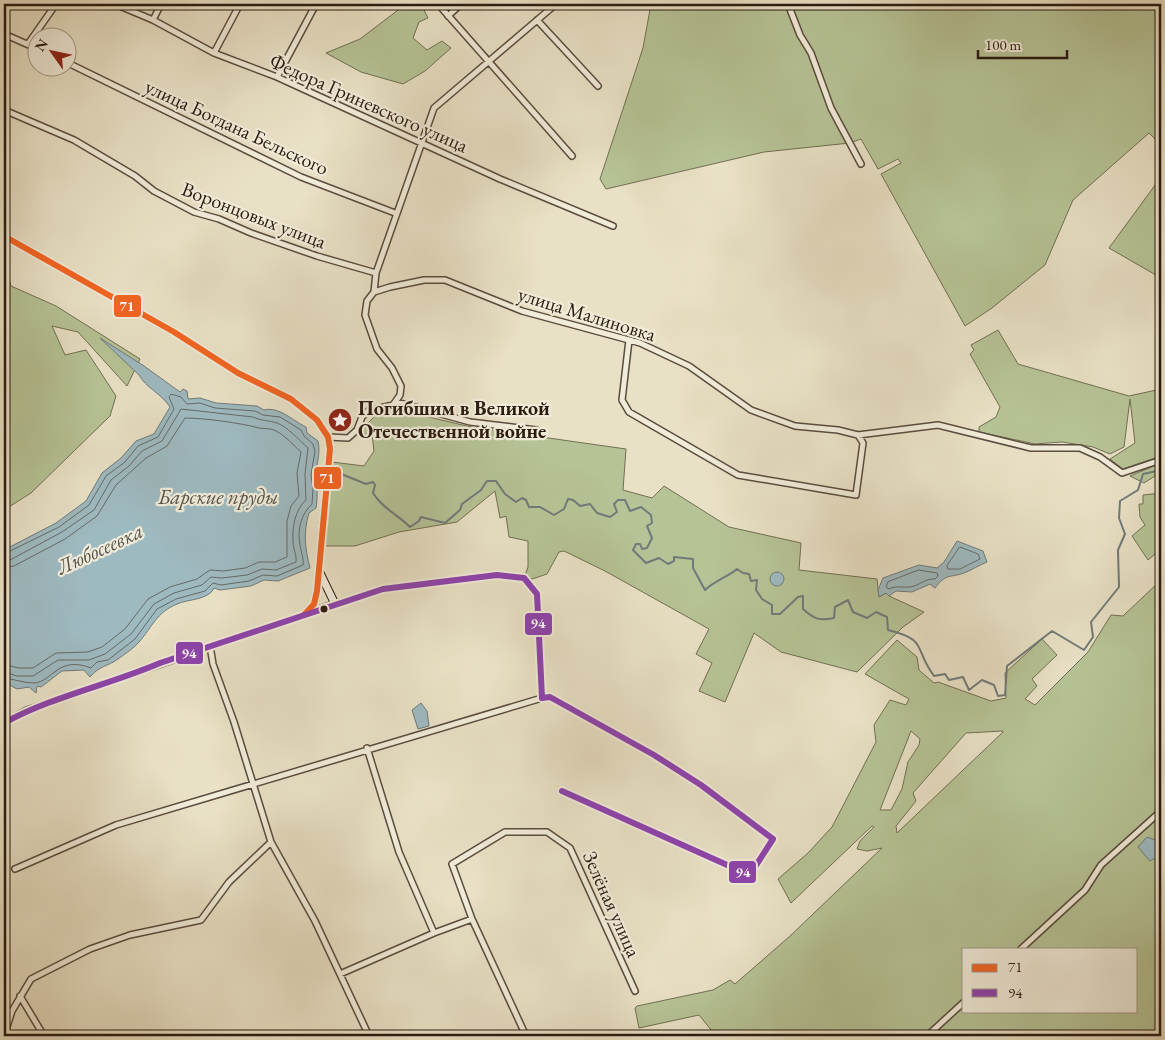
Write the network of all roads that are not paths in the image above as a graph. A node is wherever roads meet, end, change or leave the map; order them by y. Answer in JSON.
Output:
{"nodes":[{"id":1,"x":56,"y":4,"type":"edge"},
{"id":2,"x":114,"y":4,"type":"edge"},
{"id":3,"x":161,"y":4,"type":"edge"},
{"id":4,"x":240,"y":4,"type":"edge"},
{"id":5,"x":316,"y":4,"type":"edge"},
{"id":6,"x":438,"y":4,"type":"edge"},
{"id":7,"x":461,"y":4,"type":"edge"},
{"id":8,"x":556,"y":4,"type":"edge"},
{"id":9,"x":788,"y":4,"type":"edge"},
{"id":10,"x":448,"y":16,"type":"junction"},
{"id":11,"x":153,"y":20,"type":"junction"},
{"id":12,"x":537,"y":20,"type":"junction"},
{"id":13,"x":39,"y":28,"type":"edge"},
{"id":14,"x":4,"y":34,"type":"edge"},
{"id":15,"x":28,"y":44,"type":"edge"},
{"id":16,"x":214,"y":53,"type":"junction"},
{"id":17,"x":489,"y":61,"type":"junction"},
{"id":18,"x":78,"y":69,"type":"edge"},
{"id":19,"x":277,"y":77,"type":"junction"},
{"id":20,"x":598,"y":86,"type":"dead end"},
{"id":21,"x":4,"y":110,"type":"edge"},
{"id":22,"x":423,"y":144,"type":"junction"},
{"id":23,"x":572,"y":156,"type":"dead end"},
{"id":24,"x":861,"y":164,"type":"dead end"},
{"id":25,"x":396,"y":213,"type":"junction"},
{"id":26,"x":613,"y":226,"type":"dead end"},
{"id":27,"x":4,"y":236,"type":"edge"},
{"id":28,"x":376,"y":273,"type":"junction"},
{"id":29,"x":374,"y":292,"type":"junction"},
{"id":30,"x":629,"y":340,"type":"junction"},
{"id":31,"x":397,"y":402,"type":"junction"},
{"id":32,"x":536,"y":430,"type":"dead end"},
{"id":33,"x":858,"y":435,"type":"junction"},
{"id":34,"x":328,"y":437,"type":"junction"},
{"id":35,"x":1161,"y":460,"type":"edge"},
{"id":36,"x":320,"y":572,"type":"junction"},
{"id":37,"x":314,"y":604,"type":"junction"},
{"id":38,"x":335,"y":604,"type":"junction"},
{"id":39,"x":320,"y":610,"type":"junction"},
{"id":40,"x":304,"y":615,"type":"junction"},
{"id":41,"x":210,"y":646,"type":"junction"},
{"id":42,"x":542,"y":698,"type":"junction"},
{"id":43,"x":4,"y":723,"type":"edge"},
{"id":44,"x":367,"y":748,"type":"junction"},
{"id":45,"x":253,"y":783,"type":"junction"},
{"id":46,"x":562,"y":791,"type":"dead end"},
{"id":47,"x":1161,"y":811,"type":"edge"},
{"id":48,"x":271,"y":842,"type":"junction"},
{"id":49,"x":14,"y":869,"type":"dead end"},
{"id":50,"x":472,"y":919,"type":"junction"},
{"id":51,"x":434,"y":933,"type":"junction"},
{"id":52,"x":1022,"y":948,"type":"edge"},
{"id":53,"x":340,"y":974,"type":"junction"},
{"id":54,"x":635,"y":991,"type":"dead end"},
{"id":55,"x":20,"y":996,"type":"junction"},
{"id":56,"x":962,"y":1004,"type":"edge"},
{"id":57,"x":4,"y":1036,"type":"edge"},
{"id":58,"x":44,"y":1036,"type":"edge"},
{"id":59,"x":369,"y":1036,"type":"edge"},
{"id":60,"x":526,"y":1036,"type":"edge"},
{"id":61,"x":927,"y":1036,"type":"edge"}],
"edges":[{"from":1,"to":13,"type":"street"},
{"from":2,"to":11,"type":"street","name":"Федора Гриневского улица"},
{"from":3,"to":11,"type":"street"},
{"from":4,"to":16,"type":"street"},
{"from":5,"to":19,"type":"street"},
{"from":6,"to":10,"type":"street"},
{"from":7,"to":10,"type":"street"},
{"from":8,"to":12,"type":"street"},
{"from":9,"to":24,"type":"street"},
{"from":10,"to":17,"type":"street"},
{"from":11,"to":16,"type":"street","name":"Федора Гриневского улица"},
{"from":12,"to":17,"type":"street"},
{"from":12,"to":20,"type":"street"},
{"from":14,"to":15,"type":"street"},
{"from":16,"to":19,"type":"street","name":"Федора Гриневского улица"},
{"from":17,"to":22,"type":"street"},
{"from":17,"to":23,"type":"street"},
{"from":18,"to":25,"type":"street","name":"улица Богдана Бельского"},
{"from":19,"to":22,"type":"street","name":"Федора Гриневского улица"},
{"from":21,"to":28,"type":"street","name":"Воронцовых улица"},
{"from":22,"to":25,"type":"street"},
{"from":22,"to":26,"type":"street","name":"Федора Гриневского улица"},
{"from":25,"to":28,"type":"street"},
{"from":27,"to":34,"type":"street"},
{"from":28,"to":29,"type":"street"},
{"from":29,"to":30,"type":"street","name":"улица Малиновка"},
{"from":29,"to":31,"type":"street"},
{"from":30,"to":33,"type":"street","name":"улица Малиновка"},
{"from":30,"to":33,"type":"street"},
{"from":31,"to":32,"type":"street"},
{"from":31,"to":34,"type":"street"},
{"from":33,"to":35,"type":"street"},
{"from":34,"to":36,"type":"street"},
{"from":36,"to":37,"type":"street"},
{"from":36,"to":38,"type":"street"},
{"from":37,"to":39,"type":"street"},
{"from":37,"to":40,"type":"street"},
{"from":38,"to":39,"type":"street"},
{"from":38,"to":42,"type":"street"},
{"from":39,"to":40,"type":"street"},
{"from":40,"to":41,"type":"street"},
{"from":41,"to":43,"type":"street"},
{"from":41,"to":45,"type":"street"},
{"from":42,"to":44,"type":"street"},
{"from":42,"to":46,"type":"street"},
{"from":44,"to":45,"type":"street"},
{"from":44,"to":51,"type":"street"},
{"from":45,"to":48,"type":"street"},
{"from":45,"to":49,"type":"street"},
{"from":47,"to":52,"type":"street"},
{"from":48,"to":53,"type":"street"},
{"from":48,"to":55,"type":"street"},
{"from":50,"to":51,"type":"street"},
{"from":50,"to":54,"type":"street","name":"Зелёная улица"},
{"from":50,"to":60,"type":"street"},
{"from":51,"to":53,"type":"street"},
{"from":53,"to":59,"type":"street"},
{"from":55,"to":57,"type":"street"},
{"from":55,"to":58,"type":"street"},
{"from":56,"to":61,"type":"street"}]}
